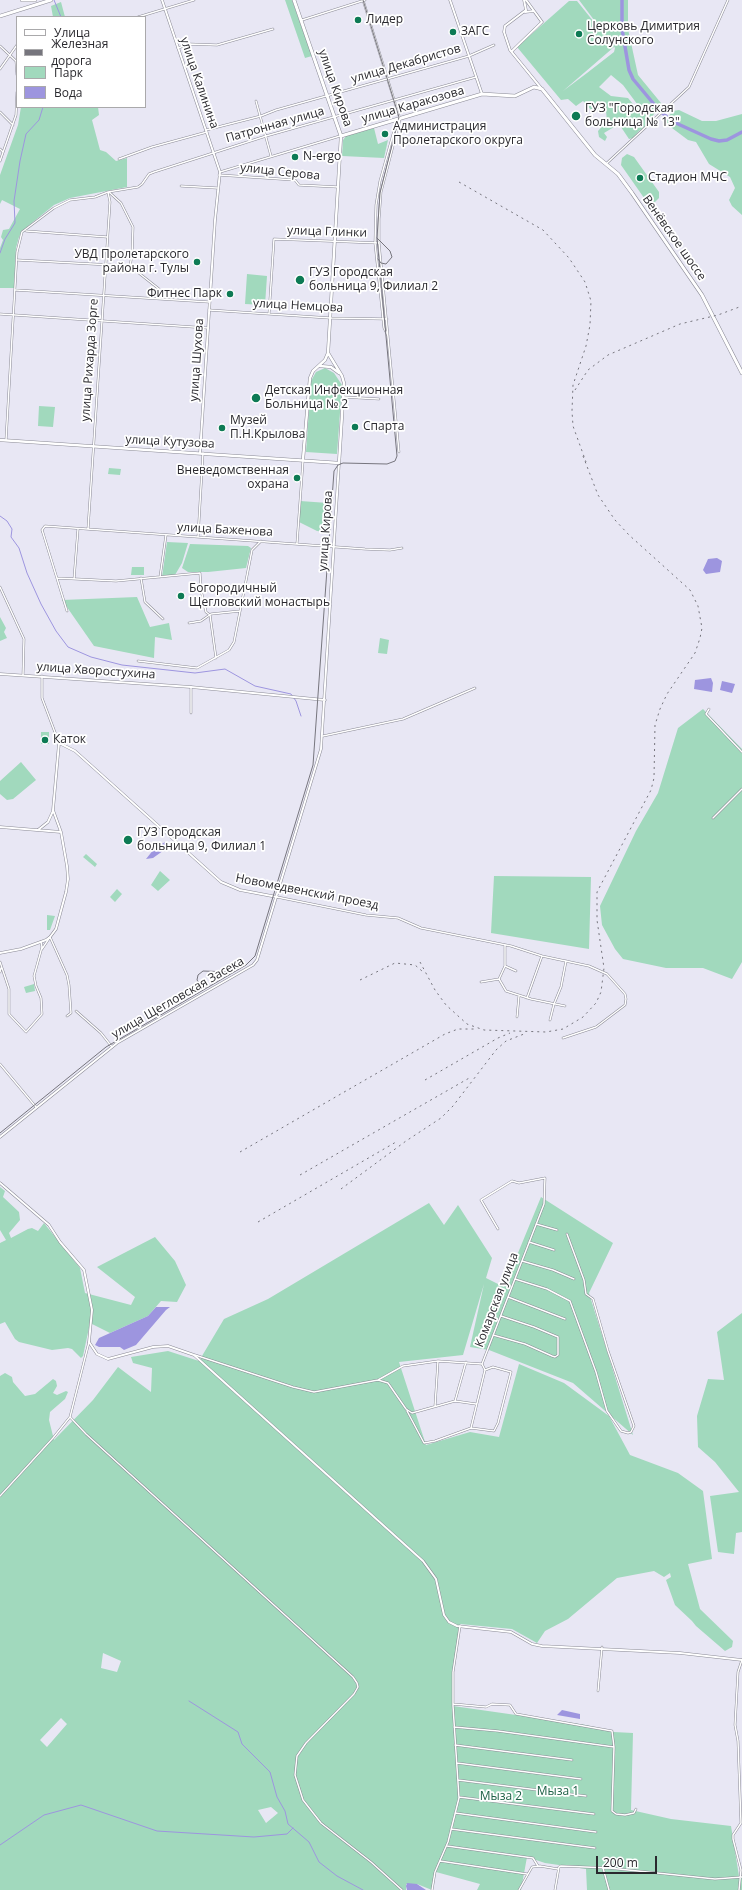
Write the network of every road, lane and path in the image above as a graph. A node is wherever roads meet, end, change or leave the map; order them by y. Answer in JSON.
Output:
{"nodes":[{"id":1,"x":22,"y":0,"type":"edge"},
{"id":2,"x":36,"y":0,"type":"edge"},
{"id":3,"x":51,"y":0,"type":"edge"},
{"id":4,"x":162,"y":0,"type":"edge"},
{"id":5,"x":194,"y":0,"type":"edge"},
{"id":6,"x":294,"y":0,"type":"edge"},
{"id":7,"x":364,"y":0,"type":"edge"},
{"id":8,"x":450,"y":0,"type":"edge"},
{"id":9,"x":525,"y":0,"type":"edge"},
{"id":10,"x":728,"y":0,"type":"edge"},
{"id":11,"x":30,"y":6,"type":"junction"},
{"id":12,"x":165,"y":8,"type":"junction"},
{"id":13,"x":535,"y":11,"type":"junction"},
{"id":14,"x":524,"y":12,"type":"junction"},
{"id":15,"x":0,"y":16,"type":"edge"},
{"id":16,"x":141,"y":16,"type":"edge"},
{"id":17,"x":301,"y":20,"type":"junction"},
{"id":18,"x":273,"y":29,"type":"dead end"},
{"id":19,"x":494,"y":45,"type":"dead end"},
{"id":20,"x":0,"y":46,"type":"edge"},
{"id":21,"x":16,"y":46,"type":"edge"},
{"id":22,"x":178,"y":48,"type":"junction"},
{"id":23,"x":512,"y":53,"type":"junction"},
{"id":24,"x":8,"y":55,"type":"junction"},
{"id":25,"x":469,"y":56,"type":"junction"},
{"id":26,"x":16,"y":61,"type":"edge"},
{"id":27,"x":0,"y":69,"type":"edge"},
{"id":28,"x":476,"y":77,"type":"junction"},
{"id":29,"x":388,"y":79,"type":"junction"},
{"id":30,"x":535,"y":81,"type":"junction"},
{"id":31,"x":530,"y":88,"type":"junction"},
{"id":32,"x":542,"y":89,"type":"junction"},
{"id":33,"x":482,"y":94,"type":"junction"},
{"id":34,"x":328,"y":95,"type":"junction"},
{"id":35,"x":394,"y":100,"type":"junction"},
{"id":36,"x":256,"y":101,"type":"dead end"},
{"id":37,"x":16,"y":108,"type":"edge"},
{"id":38,"x":0,"y":112,"type":"edge"},
{"id":39,"x":261,"y":116,"type":"junction"},
{"id":40,"x":335,"y":117,"type":"junction"},
{"id":41,"x":399,"y":118,"type":"junction"},
{"id":42,"x":13,"y":125,"type":"junction"},
{"id":43,"x":206,"y":131,"type":"junction"},
{"id":44,"x":266,"y":136,"type":"junction"},
{"id":45,"x":341,"y":136,"type":"junction"},
{"id":46,"x":0,"y":149,"type":"edge"},
{"id":47,"x":3,"y":152,"type":"junction"},
{"id":48,"x":213,"y":153,"type":"junction"},
{"id":49,"x":271,"y":156,"type":"junction"},
{"id":50,"x":119,"y":159,"type":"dead end"},
{"id":51,"x":0,"y":161,"type":"edge"},
{"id":52,"x":605,"y":164,"type":"junction"},
{"id":53,"x":219,"y":174,"type":"junction"},
{"id":54,"x":181,"y":186,"type":"dead end"},
{"id":55,"x":338,"y":187,"type":"junction"},
{"id":56,"x":218,"y":188,"type":"junction"},
{"id":57,"x":108,"y":192,"type":"junction"},
{"id":58,"x":376,"y":200,"type":"junction"},
{"id":59,"x":380,"y":200,"type":"junction"},
{"id":60,"x":26,"y":231,"type":"junction"},
{"id":61,"x":107,"y":237,"type":"junction"},
{"id":62,"x":335,"y":242,"type":"junction"},
{"id":63,"x":375,"y":243,"type":"junction"},
{"id":64,"x":379,"y":243,"type":"junction"},
{"id":65,"x":18,"y":260,"type":"junction"},
{"id":66,"x":105,"y":265,"type":"junction"},
{"id":67,"x":130,"y":266,"type":"junction"},
{"id":68,"x":16,"y":290,"type":"junction"},
{"id":69,"x":103,"y":295,"type":"junction"},
{"id":70,"x":381,"y":295,"type":"junction"},
{"id":71,"x":384,"y":295,"type":"junction"},
{"id":72,"x":160,"y":300,"type":"junction"},
{"id":73,"x":209,"y":302,"type":"junction"},
{"id":74,"x":209,"y":310,"type":"junction"},
{"id":75,"x":0,"y":314,"type":"edge"},
{"id":76,"x":269,"y":314,"type":"junction"},
{"id":77,"x":15,"y":315,"type":"junction"},
{"id":78,"x":330,"y":318,"type":"junction"},
{"id":79,"x":382,"y":319,"type":"junction"},
{"id":80,"x":386,"y":319,"type":"junction"},
{"id":81,"x":102,"y":321,"type":"junction"},
{"id":82,"x":208,"y":328,"type":"junction"},
{"id":83,"x":388,"y":337,"type":"junction"},
{"id":84,"x":328,"y":353,"type":"junction"},
{"id":85,"x":320,"y":366,"type":"junction"},
{"id":86,"x":742,"y":372,"type":"edge"},
{"id":87,"x":342,"y":376,"type":"junction"},
{"id":88,"x":344,"y":397,"type":"junction"},
{"id":89,"x":379,"y":400,"type":"dead end"},
{"id":90,"x":0,"y":440,"type":"edge"},
{"id":91,"x":6,"y":440,"type":"junction"},
{"id":92,"x":93,"y":446,"type":"junction"},
{"id":93,"x":399,"y":452,"type":"dead end"},
{"id":94,"x":202,"y":453,"type":"junction"},
{"id":95,"x":303,"y":460,"type":"junction"},
{"id":96,"x":339,"y":463,"type":"junction"},
{"id":97,"x":78,"y":529,"type":"junction"},
{"id":98,"x":88,"y":529,"type":"junction"},
{"id":99,"x":166,"y":535,"type":"junction"},
{"id":100,"x":198,"y":537,"type":"junction"},
{"id":101,"x":261,"y":541,"type":"junction"},
{"id":102,"x":297,"y":543,"type":"junction"},
{"id":103,"x":334,"y":546,"type":"junction"},
{"id":104,"x":402,"y":548,"type":"dead end"},
{"id":105,"x":159,"y":577,"type":"junction"},
{"id":106,"x":57,"y":578,"type":"junction"},
{"id":107,"x":141,"y":578,"type":"junction"},
{"id":108,"x":74,"y":579,"type":"junction"},
{"id":109,"x":0,"y":587,"type":"edge"},
{"id":110,"x":67,"y":611,"type":"dead end"},
{"id":111,"x":241,"y":611,"type":"junction"},
{"id":112,"x":210,"y":616,"type":"junction"},
{"id":113,"x":163,"y":619,"type":"dead end"},
{"id":114,"x":189,"y":623,"type":"dead end"},
{"id":115,"x":216,"y":658,"type":"junction"},
{"id":116,"x":138,"y":661,"type":"dead end"},
{"id":117,"x":0,"y":674,"type":"edge"},
{"id":118,"x":23,"y":675,"type":"junction"},
{"id":119,"x":42,"y":676,"type":"junction"},
{"id":120,"x":191,"y":687,"type":"junction"},
{"id":121,"x":475,"y":688,"type":"dead end"},
{"id":122,"x":325,"y":700,"type":"junction"},
{"id":123,"x":709,"y":709,"type":"dead end"},
{"id":124,"x":191,"y":713,"type":"dead end"},
{"id":125,"x":322,"y":736,"type":"junction"},
{"id":126,"x":59,"y":743,"type":"junction"},
{"id":127,"x":742,"y":752,"type":"edge"},
{"id":128,"x":742,"y":789,"type":"edge"},
{"id":129,"x":53,"y":810,"type":"junction"},
{"id":130,"x":713,"y":818,"type":"dead end"},
{"id":131,"x":0,"y":827,"type":"edge"},
{"id":132,"x":37,"y":830,"type":"junction"},
{"id":133,"x":60,"y":832,"type":"junction"},
{"id":134,"x":277,"y":897,"type":"junction"},
{"id":135,"x":50,"y":937,"type":"junction"},
{"id":136,"x":41,"y":942,"type":"junction"},
{"id":137,"x":505,"y":945,"type":"junction"},
{"id":138,"x":41,"y":951,"type":"junction"},
{"id":139,"x":0,"y":953,"type":"edge"},
{"id":140,"x":542,"y":956,"type":"junction"},
{"id":141,"x":566,"y":961,"type":"junction"},
{"id":142,"x":0,"y":962,"type":"edge"},
{"id":143,"x":504,"y":966,"type":"junction"},
{"id":144,"x":1,"y":968,"type":"junction"},
{"id":145,"x":516,"y":971,"type":"dead end"},
{"id":146,"x":0,"y":972,"type":"edge"},
{"id":147,"x":499,"y":978,"type":"junction"},
{"id":148,"x":481,"y":982,"type":"dead end"},
{"id":149,"x":519,"y":996,"type":"junction"},
{"id":150,"x":527,"y":998,"type":"junction"},
{"id":151,"x":554,"y":1004,"type":"junction"},
{"id":152,"x":565,"y":1006,"type":"dead end"},
{"id":153,"x":76,"y":1011,"type":"dead end"},
{"id":154,"x":67,"y":1016,"type":"dead end"},
{"id":155,"x":517,"y":1017,"type":"dead end"},
{"id":156,"x":550,"y":1020,"type":"dead end"},
{"id":157,"x":563,"y":1038,"type":"dead end"},
{"id":158,"x":112,"y":1047,"type":"junction"},
{"id":159,"x":0,"y":1064,"type":"edge"},
{"id":160,"x":36,"y":1107,"type":"junction"},
{"id":161,"x":0,"y":1136,"type":"edge"},
{"id":162,"x":0,"y":1183,"type":"edge"},
{"id":163,"x":536,"y":1224,"type":"junction"},
{"id":164,"x":498,"y":1228,"type":"dead end"},
{"id":165,"x":557,"y":1230,"type":"dead end"},
{"id":166,"x":568,"y":1234,"type":"dead end"},
{"id":167,"x":529,"y":1242,"type":"junction"},
{"id":168,"x":554,"y":1250,"type":"dead end"},
{"id":169,"x":522,"y":1260,"type":"junction"},
{"id":170,"x":515,"y":1279,"type":"junction"},
{"id":171,"x":574,"y":1279,"type":"dead end"},
{"id":172,"x":508,"y":1297,"type":"junction"},
{"id":173,"x":501,"y":1316,"type":"junction"},
{"id":174,"x":565,"y":1319,"type":"dead end"},
{"id":175,"x":493,"y":1335,"type":"junction"},
{"id":176,"x":89,"y":1342,"type":"junction"},
{"id":177,"x":194,"y":1355,"type":"junction"},
{"id":178,"x":438,"y":1361,"type":"junction"},
{"id":179,"x":466,"y":1362,"type":"junction"},
{"id":180,"x":482,"y":1364,"type":"junction"},
{"id":181,"x":485,"y":1370,"type":"junction"},
{"id":182,"x":378,"y":1380,"type":"junction"},
{"id":183,"x":456,"y":1401,"type":"junction"},
{"id":184,"x":476,"y":1404,"type":"junction"},
{"id":185,"x":435,"y":1406,"type":"junction"},
{"id":186,"x":406,"y":1410,"type":"junction"},
{"id":187,"x":70,"y":1417,"type":"junction"},
{"id":188,"x":471,"y":1428,"type":"junction"},
{"id":189,"x":0,"y":1496,"type":"edge"},
{"id":190,"x":460,"y":1626,"type":"junction"},
{"id":191,"x":602,"y":1647,"type":"junction"},
{"id":192,"x":742,"y":1660,"type":"edge"},
{"id":193,"x":598,"y":1691,"type":"dead end"},
{"id":194,"x":453,"y":1704,"type":"junction"},
{"id":195,"x":454,"y":1728,"type":"junction"},
{"id":196,"x":455,"y":1745,"type":"junction"},
{"id":197,"x":614,"y":1747,"type":"junction"},
{"id":198,"x":572,"y":1760,"type":"dead end"},
{"id":199,"x":456,"y":1763,"type":"junction"},
{"id":200,"x":581,"y":1778,"type":"dead end"},
{"id":201,"x":458,"y":1780,"type":"junction"},
{"id":202,"x":586,"y":1796,"type":"dead end"},
{"id":203,"x":459,"y":1797,"type":"junction"},
{"id":204,"x":636,"y":1809,"type":"dead end"},
{"id":205,"x":455,"y":1814,"type":"junction"},
{"id":206,"x":594,"y":1814,"type":"dead end"},
{"id":207,"x":451,"y":1829,"type":"junction"},
{"id":208,"x":596,"y":1832,"type":"dead end"},
{"id":209,"x":447,"y":1846,"type":"junction"},
{"id":210,"x":595,"y":1848,"type":"dead end"},
{"id":211,"x":440,"y":1861,"type":"junction"},
{"id":212,"x":538,"y":1866,"type":"junction"},
{"id":213,"x":603,"y":1868,"type":"junction"},
{"id":214,"x":558,"y":1869,"type":"junction"},
{"id":215,"x":527,"y":1874,"type":"junction"},
{"id":216,"x":741,"y":1877,"type":"edge"},
{"id":217,"x":402,"y":1890,"type":"edge"},
{"id":218,"x":432,"y":1890,"type":"edge"},
{"id":219,"x":520,"y":1890,"type":"edge"},
{"id":220,"x":555,"y":1890,"type":"edge"},
{"id":221,"x":609,"y":1890,"type":"edge"},
{"id":222,"x":739,"y":1890,"type":"edge"}],
"edges":[{"from":1,"to":2,"type":"main road"},
{"from":2,"to":11,"type":"main road"},
{"from":3,"to":11,"type":"main road"},
{"from":4,"to":12,"type":"street","name":"улица Калинина"},
{"from":5,"to":12,"type":"street"},
{"from":6,"to":17,"type":"main road","name":"улица Кирова"},
{"from":7,"to":17,"type":"street"},
{"from":7,"to":29,"type":"street"},
{"from":8,"to":25,"type":"street"},
{"from":9,"to":13,"type":"street"},
{"from":9,"to":14,"type":"street"},
{"from":10,"to":52,"type":"street"},
{"from":11,"to":15,"type":"main road"},
{"from":12,"to":16,"type":"street"},
{"from":12,"to":22,"type":"street","name":"улица Калинина"},
{"from":13,"to":14,"type":"street"},
{"from":13,"to":23,"type":"street"},
{"from":14,"to":23,"type":"street"},
{"from":17,"to":34,"type":"main road","name":"улица Кирова"},
{"from":18,"to":22,"type":"street"},
{"from":19,"to":25,"type":"street","name":"улица Декабристов"},
{"from":20,"to":24,"type":"street"},
{"from":21,"to":24,"type":"street"},
{"from":22,"to":43,"type":"street","name":"улица Калинина"},
{"from":23,"to":30,"type":"street"},
{"from":24,"to":26,"type":"street"},
{"from":24,"to":27,"type":"street"},
{"from":25,"to":28,"type":"street"},
{"from":25,"to":29,"type":"street","name":"улица Декабристов"},
{"from":28,"to":33,"type":"street"},
{"from":28,"to":35,"type":"street","name":"Патронная улица"},
{"from":29,"to":34,"type":"street","name":"улица Декабристов"},
{"from":29,"to":35,"type":"street"},
{"from":30,"to":31,"type":"street"},
{"from":30,"to":32,"type":"street"},
{"from":31,"to":32,"type":"main road","name":"улица Каракозова"},
{"from":31,"to":33,"type":"main road","name":"улица Каракозова"},
{"from":32,"to":52,"type":"main road","name":"Венёвское шоссе"},
{"from":33,"to":41,"type":"main road","name":"улица Каракозова"},
{"from":34,"to":39,"type":"street","name":"улица Декабристов"},
{"from":34,"to":40,"type":"main road","name":"улица Кирова"},
{"from":35,"to":40,"type":"street","name":"Патронная улица"},
{"from":35,"to":41,"type":"street"},
{"from":36,"to":39,"type":"street"},
{"from":37,"to":42,"type":"street"},
{"from":38,"to":42,"type":"street"},
{"from":39,"to":43,"type":"street","name":"улица Декабристов"},
{"from":39,"to":44,"type":"street"},
{"from":40,"to":44,"type":"street","name":"Патронная улица"},
{"from":40,"to":45,"type":"main road","name":"улица Кирова"},
{"from":41,"to":45,"type":"main road","name":"улица Каракозова"},
{"from":41,"to":58,"type":"street"},
{"from":41,"to":59,"type":"street"},
{"from":42,"to":47,"type":"street"},
{"from":43,"to":48,"type":"street","name":"улица Калинина"},
{"from":43,"to":50,"type":"street","name":"улица Декабристов"},
{"from":44,"to":48,"type":"street","name":"Патронная улица"},
{"from":44,"to":49,"type":"street"},
{"from":45,"to":49,"type":"street","name":"улица Каракозова"},
{"from":45,"to":55,"type":"main road","name":"улица Кирова"},
{"from":46,"to":47,"type":"street"},
{"from":47,"to":51,"type":"street"},
{"from":48,"to":53,"type":"street","name":"улица Калинина"},
{"from":48,"to":57,"type":"street","name":"Патронная улица"},
{"from":49,"to":53,"type":"street","name":"улица Каракозова"},
{"from":52,"to":86,"type":"main road","name":"Венёвское шоссе"},
{"from":53,"to":55,"type":"street","name":"улица Серова"},
{"from":53,"to":56,"type":"street","name":"улица Шухова"},
{"from":54,"to":56,"type":"street"},
{"from":55,"to":62,"type":"main road","name":"улица Кирова"},
{"from":56,"to":73,"type":"street","name":"улица Шухова"},
{"from":57,"to":60,"type":"street","name":"Патронная улица"},
{"from":57,"to":61,"type":"street","name":"улица Рихарда Зорге"},
{"from":57,"to":67,"type":"street"},
{"from":58,"to":59,"type":"street"},
{"from":58,"to":63,"type":"street"},
{"from":59,"to":64,"type":"street"},
{"from":60,"to":61,"type":"street"},
{"from":60,"to":65,"type":"street"},
{"from":61,"to":66,"type":"street","name":"улица Рихарда Зорге"},
{"from":62,"to":63,"type":"street","name":"улица Глинки"},
{"from":62,"to":76,"type":"street","name":"улица Глинки"},
{"from":62,"to":78,"type":"main road","name":"улица Кирова"},
{"from":63,"to":64,"type":"street","name":"улица Глинки"},
{"from":63,"to":70,"type":"street"},
{"from":64,"to":71,"type":"street"},
{"from":65,"to":66,"type":"street"},
{"from":65,"to":68,"type":"street"},
{"from":66,"to":67,"type":"street"},
{"from":66,"to":69,"type":"street","name":"улица Рихарда Зорге"},
{"from":67,"to":72,"type":"street"},
{"from":68,"to":69,"type":"street"},
{"from":68,"to":77,"type":"street"},
{"from":69,"to":72,"type":"street"},
{"from":69,"to":81,"type":"street","name":"улица Рихарда Зорге"},
{"from":70,"to":71,"type":"street"},
{"from":70,"to":79,"type":"street"},
{"from":71,"to":80,"type":"street"},
{"from":72,"to":73,"type":"street"},
{"from":73,"to":74,"type":"street","name":"улица Шухова"},
{"from":74,"to":76,"type":"street","name":"улица Немцова"},
{"from":74,"to":82,"type":"street","name":"улица Шухова"},
{"from":75,"to":77,"type":"street"},
{"from":76,"to":78,"type":"street","name":"улица Немцова"},
{"from":77,"to":81,"type":"street"},
{"from":77,"to":91,"type":"street"},
{"from":78,"to":79,"type":"street","name":"улица Немцова"},
{"from":78,"to":84,"type":"main road","name":"улица Кирова"},
{"from":79,"to":80,"type":"street","name":"улица Немцова"},
{"from":79,"to":83,"type":"street"},
{"from":80,"to":83,"type":"street"},
{"from":81,"to":82,"type":"street"},
{"from":81,"to":92,"type":"street","name":"улица Рихарда Зорге"},
{"from":82,"to":94,"type":"street","name":"улица Шухова"},
{"from":83,"to":93,"type":"street"},
{"from":84,"to":85,"type":"main road","name":"улица Кирова"},
{"from":84,"to":87,"type":"main road","name":"улица Кирова"},
{"from":85,"to":87,"type":"main road"},
{"from":85,"to":95,"type":"main road","name":"улица Кирова"},
{"from":87,"to":88,"type":"main road","name":"улица Кирова"},
{"from":88,"to":89,"type":"street"},
{"from":88,"to":96,"type":"main road","name":"улица Кирова"},
{"from":90,"to":91,"type":"main road","name":"улица Кутузова"},
{"from":91,"to":92,"type":"main road","name":"улица Кутузова"},
{"from":92,"to":94,"type":"main road","name":"улица Кутузова"},
{"from":92,"to":98,"type":"street","name":"улица Рихарда Зорге"},
{"from":94,"to":95,"type":"main road","name":"улица Кутузова"},
{"from":94,"to":100,"type":"street","name":"улица Шухова"},
{"from":95,"to":96,"type":"main road","name":"улица Кутузова"},
{"from":95,"to":102,"type":"street","name":"улица Кирова"},
{"from":96,"to":103,"type":"street","name":"улица Кирова"},
{"from":97,"to":98,"type":"street","name":"улица Баженова"},
{"from":97,"to":106,"type":"street","name":"улица Баженова"},
{"from":97,"to":108,"type":"street"},
{"from":98,"to":99,"type":"street","name":"улица Баженова"},
{"from":99,"to":100,"type":"street","name":"улица Баженова"},
{"from":99,"to":105,"type":"street"},
{"from":100,"to":101,"type":"street","name":"улица Баженова"},
{"from":101,"to":102,"type":"street","name":"улица Баженова"},
{"from":101,"to":111,"type":"street"},
{"from":102,"to":103,"type":"street","name":"улица Баженова"},
{"from":103,"to":104,"type":"street","name":"улица Баженова"},
{"from":103,"to":122,"type":"street","name":"улица Кирова"},
{"from":105,"to":107,"type":"street"},
{"from":105,"to":112,"type":"street"},
{"from":106,"to":108,"type":"street"},
{"from":106,"to":110,"type":"street"},
{"from":107,"to":108,"type":"street"},
{"from":107,"to":113,"type":"street"},
{"from":109,"to":118,"type":"street"},
{"from":111,"to":112,"type":"street"},
{"from":111,"to":115,"type":"street"},
{"from":112,"to":114,"type":"street"},
{"from":112,"to":115,"type":"street"},
{"from":115,"to":116,"type":"street"},
{"from":117,"to":118,"type":"street","name":"улица Хворостухина"},
{"from":118,"to":119,"type":"street","name":"улица Хворостухина"},
{"from":119,"to":120,"type":"street","name":"улица Хворостухина"},
{"from":119,"to":126,"type":"street"},
{"from":120,"to":122,"type":"street","name":"улица Хворостухина"},
{"from":120,"to":124,"type":"street"},
{"from":121,"to":125,"type":"street"},
{"from":122,"to":125,"type":"street","name":"улица Кирова"},
{"from":123,"to":127,"type":"street"},
{"from":125,"to":134,"type":"street","name":"улица Щегловская Засека"},
{"from":126,"to":129,"type":"street"},
{"from":126,"to":134,"type":"street","name":"Новомедвенский проезд"},
{"from":128,"to":130,"type":"street"},
{"from":129,"to":132,"type":"street"},
{"from":129,"to":133,"type":"street"},
{"from":131,"to":132,"type":"street"},
{"from":132,"to":133,"type":"street"},
{"from":133,"to":135,"type":"street"},
{"from":134,"to":137,"type":"street","name":"Новомедвенский проезд"},
{"from":134,"to":158,"type":"street","name":"улица Щегловская Засека"},
{"from":135,"to":136,"type":"street"},
{"from":135,"to":138,"type":"street"},
{"from":135,"to":154,"type":"street"},
{"from":136,"to":138,"type":"street"},
{"from":136,"to":139,"type":"street"},
{"from":137,"to":140,"type":"street","name":"Новомедвенский проезд"},
{"from":137,"to":143,"type":"street"},
{"from":138,"to":144,"type":"street"},
{"from":140,"to":141,"type":"street","name":"Новомедвенский проезд"},
{"from":140,"to":150,"type":"street"},
{"from":141,"to":151,"type":"street"},
{"from":141,"to":157,"type":"street"},
{"from":142,"to":144,"type":"street"},
{"from":143,"to":145,"type":"street"},
{"from":143,"to":147,"type":"street"},
{"from":144,"to":146,"type":"street"},
{"from":147,"to":148,"type":"street"},
{"from":147,"to":149,"type":"street"},
{"from":149,"to":150,"type":"street"},
{"from":149,"to":155,"type":"street"},
{"from":150,"to":151,"type":"street"},
{"from":151,"to":152,"type":"street"},
{"from":151,"to":156,"type":"street"},
{"from":153,"to":158,"type":"street"},
{"from":158,"to":160,"type":"street","name":"улица Щегловская Засека"},
{"from":159,"to":160,"type":"street"},
{"from":160,"to":161,"type":"street","name":"улица Щегловская Засека"},
{"from":162,"to":176,"type":"street"},
{"from":163,"to":164,"type":"street","name":"Комарская улица"},
{"from":163,"to":165,"type":"street"},
{"from":163,"to":167,"type":"street","name":"Комарская улица"},
{"from":166,"to":170,"type":"street"},
{"from":167,"to":168,"type":"street"},
{"from":167,"to":169,"type":"street","name":"Комарская улица"},
{"from":169,"to":170,"type":"street","name":"Комарская улица"},
{"from":169,"to":171,"type":"street"},
{"from":170,"to":172,"type":"street","name":"Комарская улица"},
{"from":172,"to":173,"type":"street","name":"Комарская улица"},
{"from":172,"to":174,"type":"street"},
{"from":173,"to":175,"type":"street","name":"Комарская улица"},
{"from":173,"to":175,"type":"street"},
{"from":175,"to":180,"type":"street","name":"Комарская улица"},
{"from":176,"to":177,"type":"street"},
{"from":176,"to":187,"type":"street"},
{"from":177,"to":182,"type":"street"},
{"from":177,"to":190,"type":"street"},
{"from":178,"to":179,"type":"street"},
{"from":178,"to":182,"type":"street"},
{"from":178,"to":185,"type":"street"},
{"from":179,"to":180,"type":"street"},
{"from":179,"to":183,"type":"street"},
{"from":180,"to":181,"type":"street","name":"Комарская улица"},
{"from":181,"to":184,"type":"street"},
{"from":181,"to":188,"type":"street"},
{"from":182,"to":186,"type":"street"},
{"from":183,"to":184,"type":"street"},
{"from":183,"to":185,"type":"street"},
{"from":184,"to":188,"type":"street"},
{"from":185,"to":186,"type":"street"},
{"from":186,"to":188,"type":"street"},
{"from":187,"to":189,"type":"street"},
{"from":187,"to":217,"type":"street"},
{"from":190,"to":191,"type":"street"},
{"from":190,"to":194,"type":"street"},
{"from":191,"to":192,"type":"street"},
{"from":191,"to":193,"type":"street"},
{"from":192,"to":216,"type":"street"},
{"from":194,"to":195,"type":"street"},
{"from":194,"to":197,"type":"street"},
{"from":195,"to":196,"type":"street"},
{"from":195,"to":197,"type":"street"},
{"from":196,"to":198,"type":"street"},
{"from":196,"to":199,"type":"street"},
{"from":197,"to":204,"type":"street"},
{"from":199,"to":200,"type":"street"},
{"from":199,"to":201,"type":"street"},
{"from":201,"to":202,"type":"street"},
{"from":201,"to":203,"type":"street"},
{"from":203,"to":205,"type":"street"},
{"from":203,"to":206,"type":"street"},
{"from":205,"to":207,"type":"street"},
{"from":205,"to":208,"type":"street"},
{"from":207,"to":209,"type":"street"},
{"from":207,"to":210,"type":"street"},
{"from":209,"to":211,"type":"street"},
{"from":209,"to":212,"type":"street"},
{"from":211,"to":215,"type":"street"},
{"from":211,"to":218,"type":"street"},
{"from":212,"to":214,"type":"street"},
{"from":212,"to":215,"type":"street"},
{"from":213,"to":214,"type":"street"},
{"from":213,"to":216,"type":"street"},
{"from":213,"to":221,"type":"street"},
{"from":214,"to":220,"type":"street"},
{"from":215,"to":219,"type":"street"},
{"from":216,"to":222,"type":"street"}]}
